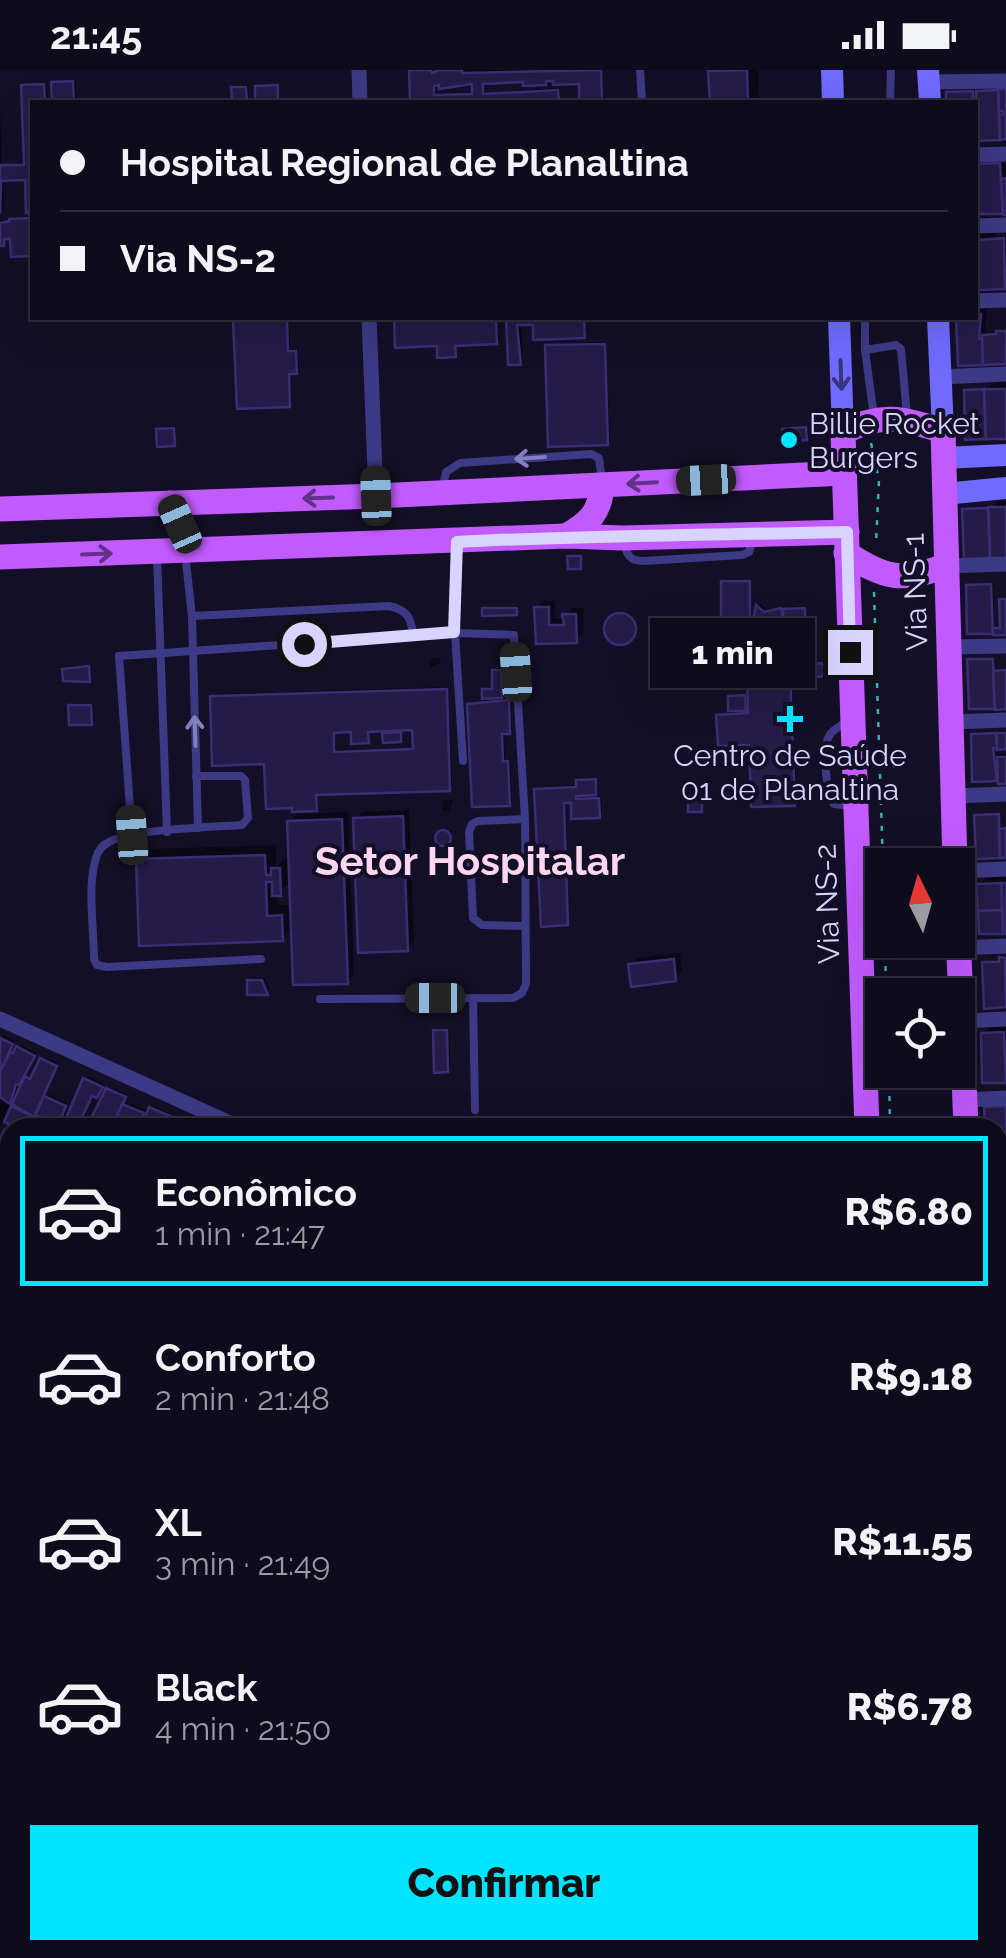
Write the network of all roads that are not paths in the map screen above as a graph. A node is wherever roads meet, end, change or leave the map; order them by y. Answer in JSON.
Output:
{"nodes":[{"id":1,"x":359,"y":70,"type":"edge"},
{"id":2,"x":640,"y":70,"type":"edge"},
{"id":3,"x":832,"y":70,"type":"edge"},
{"id":4,"x":891,"y":70,"type":"edge"},
{"id":5,"x":1006,"y":81,"type":"edge"},
{"id":6,"x":929,"y":85,"type":"edge"},
{"id":7,"x":360,"y":100,"type":"edge"},
{"id":8,"x":642,"y":100,"type":"edge"},
{"id":9,"x":833,"y":100,"type":"edge"},
{"id":10,"x":890,"y":100,"type":"edge"},
{"id":11,"x":1006,"y":154,"type":"edge"},
{"id":12,"x":978,"y":155,"type":"edge"},
{"id":13,"x":978,"y":226,"type":"edge"},
{"id":14,"x":1006,"y":226,"type":"edge"},
{"id":15,"x":1006,"y":300,"type":"edge"},
{"id":16,"x":978,"y":301,"type":"edge"},
{"id":17,"x":369,"y":320,"type":"edge"},
{"id":18,"x":839,"y":320,"type":"edge"},
{"id":19,"x":865,"y":320,"type":"edge"},
{"id":20,"x":938,"y":320,"type":"edge"},
{"id":21,"x":865,"y":350,"type":"junction"},
{"id":22,"x":1006,"y":374,"type":"edge"},
{"id":23,"x":940,"y":377,"type":"junction"},
{"id":24,"x":874,"y":420,"type":"junction"},
{"id":25,"x":908,"y":421,"type":"junction"},
{"id":26,"x":942,"y":431,"type":"junction"},
{"id":27,"x":842,"y":433,"type":"junction"},
{"id":28,"x":1006,"y":455,"type":"edge"},
{"id":29,"x":943,"y":458,"type":"junction"},
{"id":30,"x":844,"y":474,"type":"junction"},
{"id":31,"x":602,"y":485,"type":"junction"},
{"id":32,"x":1006,"y":488,"type":"edge"},
{"id":33,"x":944,"y":494,"type":"junction"},
{"id":34,"x":376,"y":496,"type":"junction"},
{"id":35,"x":170,"y":503,"type":"junction"},
{"id":36,"x":0,"y":509,"type":"edge"},
{"id":37,"x":566,"y":536,"type":"junction"},
{"id":38,"x":457,"y":542,"type":"junction"},
{"id":39,"x":847,"y":543,"type":"junction"},
{"id":40,"x":185,"y":550,"type":"junction"},
{"id":41,"x":156,"y":552,"type":"junction"},
{"id":42,"x":0,"y":558,"type":"edge"},
{"id":43,"x":1006,"y":564,"type":"edge"},
{"id":44,"x":945,"y":566,"type":"junction"},
{"id":45,"x":192,"y":616,"type":"junction"},
{"id":46,"x":454,"y":632,"type":"junction"},
{"id":47,"x":414,"y":636,"type":"junction"},
{"id":48,"x":1006,"y":646,"type":"edge"},
{"id":49,"x":949,"y":648,"type":"junction"},
{"id":50,"x":193,"y":652,"type":"junction"},
{"id":51,"x":162,"y":654,"type":"junction"},
{"id":52,"x":1006,"y":720,"type":"edge"},
{"id":53,"x":951,"y":722,"type":"junction"},
{"id":54,"x":462,"y":761,"type":"dead end"},
{"id":55,"x":196,"y":776,"type":"junction"},
{"id":56,"x":1006,"y":794,"type":"edge"},
{"id":57,"x":953,"y":796,"type":"junction"},
{"id":58,"x":524,"y":820,"type":"junction"},
{"id":59,"x":198,"y":828,"type":"junction"},
{"id":60,"x":167,"y":832,"type":"junction"},
{"id":61,"x":132,"y":835,"type":"junction"},
{"id":62,"x":955,"y":848,"type":"edge"},
{"id":63,"x":975,"y":868,"type":"edge"},
{"id":64,"x":1006,"y":869,"type":"edge"},
{"id":65,"x":524,"y":926,"type":"junction"},
{"id":66,"x":975,"y":942,"type":"edge"},
{"id":67,"x":1006,"y":946,"type":"edge"},
{"id":68,"x":261,"y":959,"type":"dead end"},
{"id":69,"x":473,"y":998,"type":"junction"},
{"id":70,"x":320,"y":999,"type":"dead end"},
{"id":71,"x":0,"y":1018,"type":"edge"},
{"id":72,"x":1006,"y":1019,"type":"edge"},
{"id":73,"x":975,"y":1020,"type":"edge"},
{"id":74,"x":964,"y":1088,"type":"edge"},
{"id":75,"x":1006,"y":1098,"type":"edge"},
{"id":76,"x":964,"y":1100,"type":"junction"},
{"id":77,"x":475,"y":1110,"type":"dead end"},
{"id":78,"x":218,"y":1118,"type":"edge"},
{"id":79,"x":868,"y":1118,"type":"edge"},
{"id":80,"x":965,"y":1118,"type":"edge"}],
"edges":[{"from":1,"to":7,"type":"street"},
{"from":2,"to":8,"type":"lane"},
{"from":3,"to":9,"type":"street"},
{"from":4,"to":10,"type":"lane"},
{"from":5,"to":6,"type":"street"},
{"from":11,"to":12,"type":"street"},
{"from":13,"to":14,"type":"street"},
{"from":15,"to":16,"type":"street"},
{"from":17,"to":34,"type":"street"},
{"from":18,"to":27,"type":"street","name":"Via NS-2","one_way":true},
{"from":19,"to":21,"type":"lane"},
{"from":20,"to":23,"type":"street","name":"Via NS-1"},
{"from":21,"to":24,"type":"lane"},
{"from":21,"to":25,"type":"lane"},
{"from":22,"to":23,"type":"street"},
{"from":23,"to":26,"type":"street","name":"Via NS-1"},
{"from":24,"to":25,"type":"main road"},
{"from":24,"to":27,"type":"main road"},
{"from":25,"to":26,"type":"main road"},
{"from":26,"to":29,"type":"main road","name":"Via NS-1"},
{"from":27,"to":30,"type":"main road","name":"Via NS-2"},
{"from":28,"to":29,"type":"street"},
{"from":29,"to":33,"type":"main road","name":"Via NS-1"},
{"from":30,"to":31,"type":"main road","one_way":true},
{"from":30,"to":39,"type":"main road","name":"Via NS-2"},
{"from":31,"to":34,"type":"main road","one_way":true},
{"from":31,"to":37,"type":"main road"},
{"from":32,"to":33,"type":"street"},
{"from":33,"to":44,"type":"main road","name":"Via NS-1"},
{"from":34,"to":35,"type":"main road","one_way":true},
{"from":35,"to":36,"type":"main road"},
{"from":35,"to":40,"type":"main road"},
{"from":37,"to":38,"type":"main road"},
{"from":37,"to":39,"type":"main road"},
{"from":38,"to":40,"type":"main road"},
{"from":38,"to":46,"type":"lane"},
{"from":39,"to":44,"type":"main road"},
{"from":39,"to":79,"type":"main road","name":"Via NS-2"},
{"from":40,"to":41,"type":"main road"},
{"from":40,"to":45,"type":"lane"},
{"from":42,"to":41,"type":"main road","one_way":true},
{"from":41,"to":51,"type":"lane"},
{"from":43,"to":44,"type":"street"},
{"from":44,"to":49,"type":"main road","name":"Via NS-1"},
{"from":45,"to":47,"type":"lane"},
{"from":45,"to":50,"type":"lane"},
{"from":46,"to":47,"type":"lane"},
{"from":46,"to":54,"type":"lane"},
{"from":46,"to":58,"type":"lane"},
{"from":47,"to":50,"type":"lane"},
{"from":48,"to":49,"type":"street"},
{"from":49,"to":53,"type":"main road","name":"Via NS-1"},
{"from":50,"to":51,"type":"lane"},
{"from":55,"to":50,"type":"lane","one_way":true},
{"from":51,"to":60,"type":"lane"},
{"from":51,"to":61,"type":"lane"},
{"from":52,"to":53,"type":"street"},
{"from":53,"to":57,"type":"main road","name":"Via NS-1"},
{"from":55,"to":59,"type":"lane"},
{"from":55,"to":59,"type":"lane"},
{"from":56,"to":57,"type":"street"},
{"from":57,"to":62,"type":"main road","name":"Via NS-1"},
{"from":58,"to":65,"type":"lane"},
{"from":58,"to":65,"type":"lane"},
{"from":59,"to":60,"type":"lane"},
{"from":60,"to":61,"type":"lane"},
{"from":61,"to":68,"type":"lane"},
{"from":63,"to":64,"type":"street"},
{"from":65,"to":69,"type":"lane"},
{"from":66,"to":67,"type":"street"},
{"from":69,"to":70,"type":"lane"},
{"from":69,"to":77,"type":"lane"},
{"from":71,"to":78,"type":"street"},
{"from":72,"to":73,"type":"street"},
{"from":74,"to":76,"type":"main road"},
{"from":75,"to":76,"type":"street"},
{"from":76,"to":80,"type":"main road"}]}
